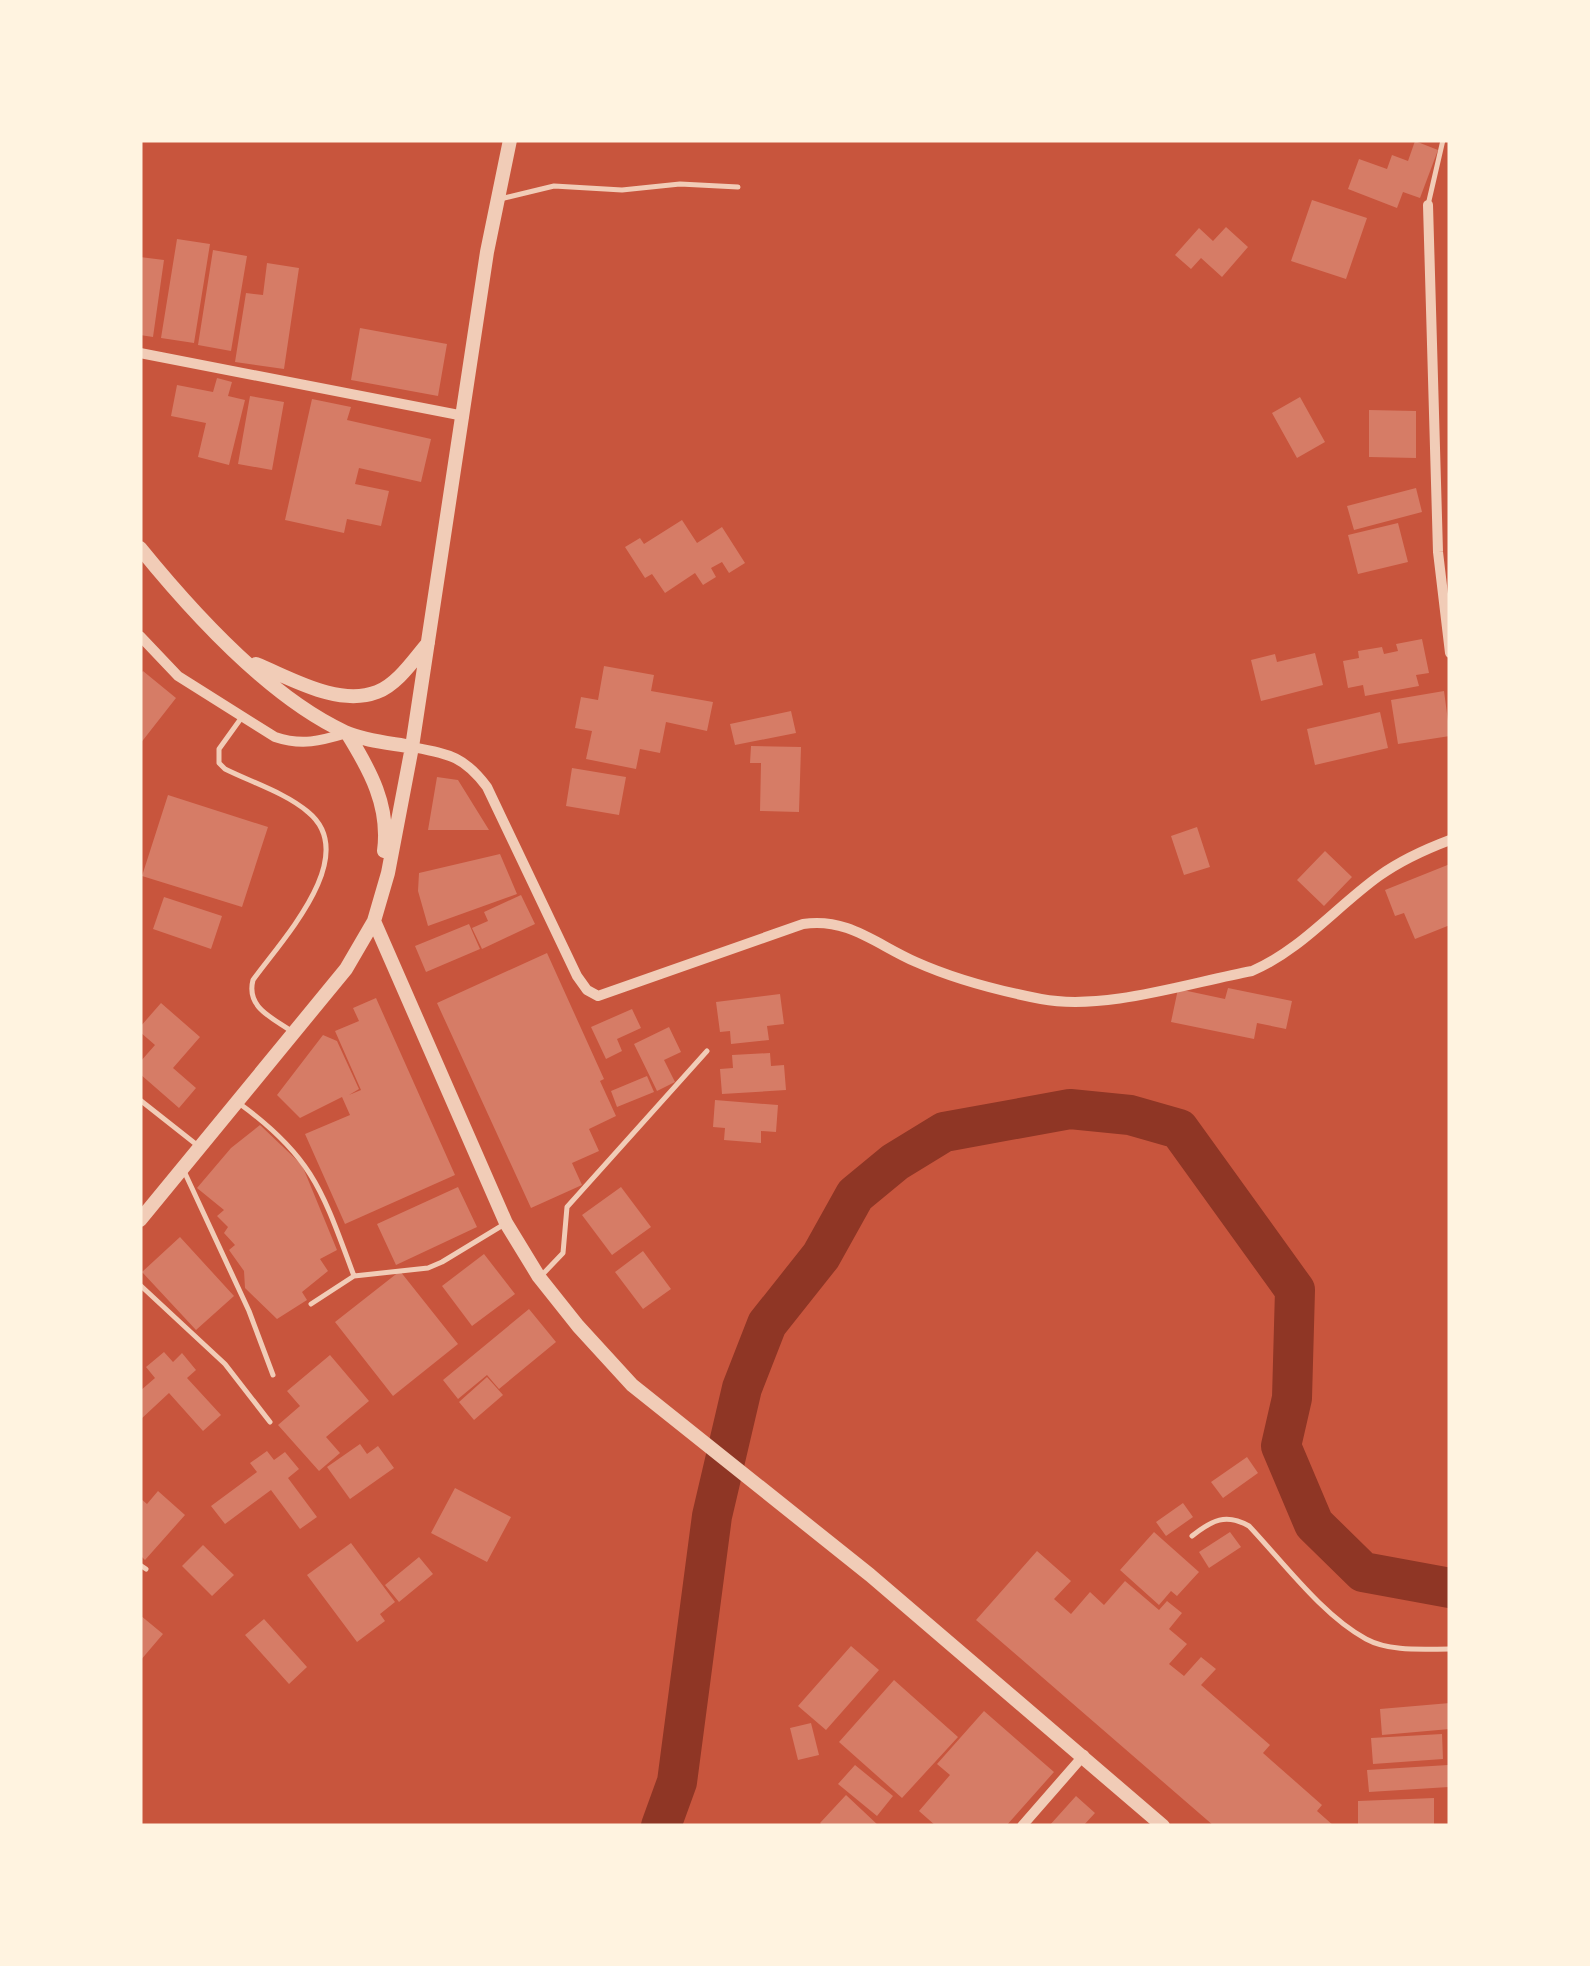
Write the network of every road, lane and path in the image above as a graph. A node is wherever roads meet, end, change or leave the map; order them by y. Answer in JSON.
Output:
{"nodes":[{"id":1,"x":510,"y":140,"type":"edge"},
{"id":2,"x":1443,"y":140,"type":"edge"},
{"id":3,"x":738,"y":187,"type":"dead end"},
{"id":4,"x":498,"y":200,"type":"junction"},
{"id":5,"x":1428,"y":205,"type":"joint"},
{"id":6,"x":140,"y":354,"type":"edge"},
{"id":7,"x":464,"y":416,"type":"junction"},
{"id":8,"x":140,"y":548,"type":"edge"},
{"id":9,"x":140,"y":636,"type":"edge"},
{"id":10,"x":429,"y":643,"type":"junction"},
{"id":11,"x":1450,"y":653,"type":"edge"},
{"id":12,"x":242,"y":658,"type":"junction"},
{"id":13,"x":242,"y":717,"type":"junction"},
{"id":14,"x":347,"y":733,"type":"junction"},
{"id":15,"x":412,"y":747,"type":"junction"},
{"id":16,"x":1450,"y":840,"type":"edge"},
{"id":17,"x":374,"y":921,"type":"junction"},
{"id":18,"x":293,"y":1033,"type":"junction"},
{"id":19,"x":707,"y":1052,"type":"dead end"},
{"id":20,"x":140,"y":1100,"type":"edge"},
{"id":21,"x":237,"y":1102,"type":"junction"},
{"id":22,"x":200,"y":1147,"type":"junction"},
{"id":23,"x":182,"y":1168,"type":"junction"},
{"id":24,"x":140,"y":1220,"type":"edge"},
{"id":25,"x":506,"y":1224,"type":"junction"},
{"id":26,"x":354,"y":1276,"type":"junction"},
{"id":27,"x":539,"y":1277,"type":"junction"},
{"id":28,"x":140,"y":1285,"type":"edge"},
{"id":29,"x":311,"y":1304,"type":"dead end"},
{"id":30,"x":273,"y":1376,"type":"dead end"},
{"id":31,"x":270,"y":1422,"type":"dead end"},
{"id":32,"x":1192,"y":1536,"type":"dead end"},
{"id":33,"x":1450,"y":1648,"type":"edge"},
{"id":34,"x":1084,"y":1755,"type":"junction"},
{"id":35,"x":1022,"y":1826,"type":"edge"},
{"id":36,"x":1163,"y":1826,"type":"edge"}],
"edges":[{"from":1,"to":4,"type":"street"},
{"from":2,"to":5,"type":"lane"},
{"from":3,"to":4,"type":"lane"},
{"from":4,"to":7,"type":"street"},
{"from":5,"to":11,"type":"street"},
{"from":6,"to":7,"type":"street"},
{"from":7,"to":10,"type":"street"},
{"from":8,"to":12,"type":"street"},
{"from":9,"to":13,"type":"street"},
{"from":10,"to":12,"type":"street"},
{"from":10,"to":15,"type":"street"},
{"from":12,"to":14,"type":"street"},
{"from":13,"to":14,"type":"street"},
{"from":13,"to":18,"type":"lane"},
{"from":14,"to":15,"type":"street"},
{"from":14,"to":17,"type":"street"},
{"from":15,"to":16,"type":"street"},
{"from":15,"to":17,"type":"street"},
{"from":17,"to":18,"type":"street"},
{"from":17,"to":25,"type":"street"},
{"from":18,"to":21,"type":"street"},
{"from":19,"to":27,"type":"lane"},
{"from":20,"to":22,"type":"lane"},
{"from":21,"to":22,"type":"street"},
{"from":21,"to":26,"type":"lane"},
{"from":22,"to":23,"type":"street"},
{"from":23,"to":24,"type":"street"},
{"from":23,"to":30,"type":"lane"},
{"from":25,"to":26,"type":"lane"},
{"from":25,"to":27,"type":"street"},
{"from":26,"to":29,"type":"lane"},
{"from":27,"to":34,"type":"street"},
{"from":28,"to":31,"type":"lane"},
{"from":32,"to":33,"type":"lane"},
{"from":34,"to":35,"type":"street"},
{"from":34,"to":36,"type":"street"}]}
